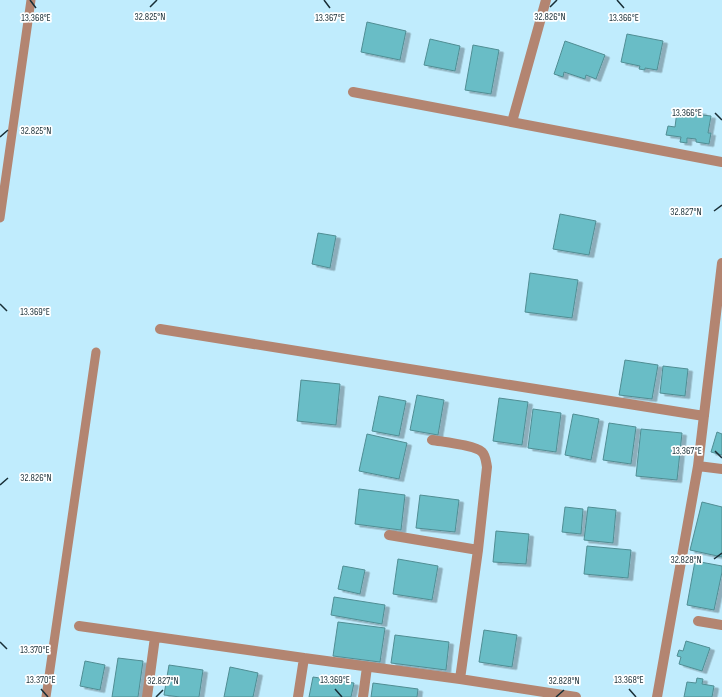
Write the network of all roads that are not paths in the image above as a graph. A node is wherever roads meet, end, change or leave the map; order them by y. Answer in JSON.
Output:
{"nodes":[{"id":1,"x":31,"y":0,"type":"edge"},
{"id":2,"x":546,"y":0,"type":"edge"},
{"id":3,"x":353,"y":92,"type":"dead end"},
{"id":4,"x":512,"y":122,"type":"junction"},
{"id":5,"x":722,"y":162,"type":"edge"},
{"id":6,"x":0,"y":218,"type":"edge"},
{"id":7,"x":722,"y":263,"type":"edge"},
{"id":8,"x":160,"y":329,"type":"dead end"},
{"id":9,"x":96,"y":352,"type":"dead end"},
{"id":10,"x":704,"y":416,"type":"junction"},
{"id":11,"x":432,"y":440,"type":"dead end"},
{"id":12,"x":698,"y":466,"type":"junction"},
{"id":13,"x":722,"y":470,"type":"edge"},
{"id":14,"x":389,"y":535,"type":"dead end"},
{"id":15,"x":478,"y":550,"type":"junction"},
{"id":16,"x":698,"y":621,"type":"dead end"},
{"id":17,"x":722,"y":625,"type":"edge"},
{"id":18,"x":79,"y":626,"type":"dead end"},
{"id":19,"x":155,"y":637,"type":"junction"},
{"id":20,"x":304,"y":658,"type":"junction"},
{"id":21,"x":367,"y":666,"type":"junction"},
{"id":22,"x":460,"y":679,"type":"junction"},
{"id":23,"x":533,"y":694,"type":"edge"},
{"id":24,"x":46,"y":697,"type":"edge"},
{"id":25,"x":147,"y":697,"type":"edge"},
{"id":26,"x":298,"y":697,"type":"edge"},
{"id":27,"x":363,"y":697,"type":"edge"},
{"id":28,"x":576,"y":697,"type":"edge"},
{"id":29,"x":657,"y":697,"type":"edge"}],
"edges":[{"from":1,"to":6,"type":"lane"},
{"from":2,"to":4,"type":"street"},
{"from":3,"to":4,"type":"street"},
{"from":4,"to":5,"type":"street"},
{"from":7,"to":10,"type":"street"},
{"from":8,"to":10,"type":"street"},
{"from":9,"to":24,"type":"lane"},
{"from":10,"to":12,"type":"street"},
{"from":11,"to":15,"type":"street"},
{"from":12,"to":13,"type":"street"},
{"from":12,"to":29,"type":"street"},
{"from":14,"to":15,"type":"street"},
{"from":15,"to":22,"type":"street"},
{"from":16,"to":17,"type":"street"},
{"from":18,"to":19,"type":"street"},
{"from":19,"to":20,"type":"street"},
{"from":19,"to":25,"type":"street"},
{"from":20,"to":21,"type":"street"},
{"from":20,"to":26,"type":"street"},
{"from":21,"to":22,"type":"street"},
{"from":21,"to":27,"type":"street"},
{"from":22,"to":23,"type":"street"},
{"from":23,"to":28,"type":"street"}]}
